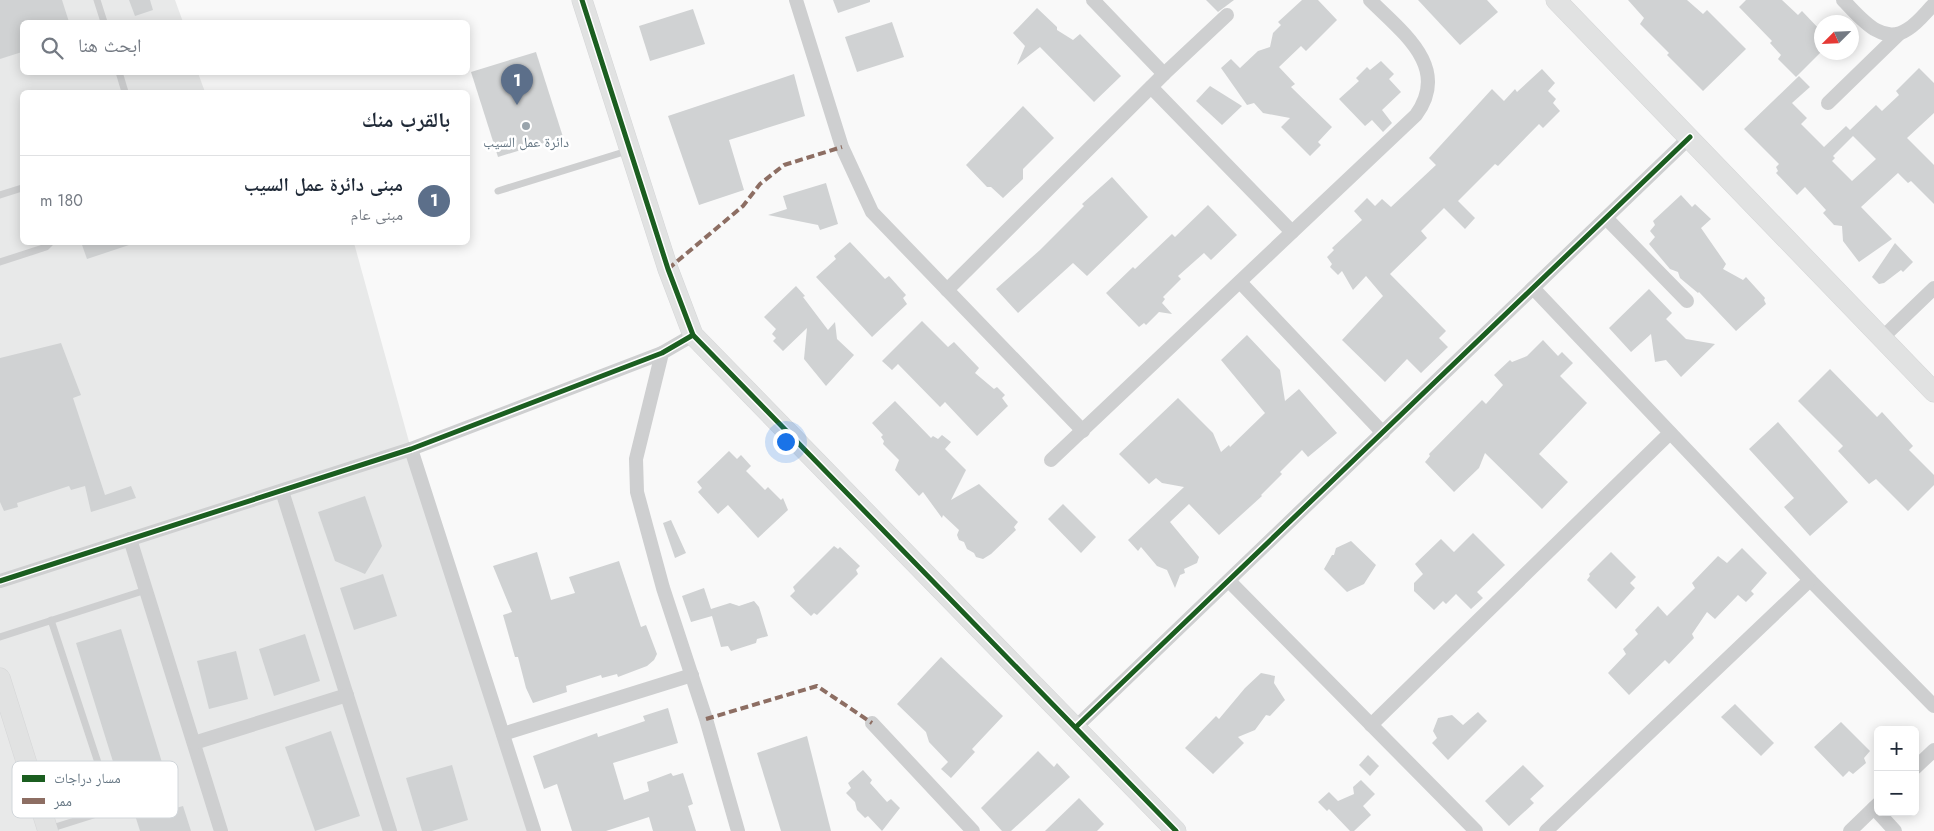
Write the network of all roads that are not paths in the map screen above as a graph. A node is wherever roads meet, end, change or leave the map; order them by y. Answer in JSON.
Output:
{"nodes":[{"id":1,"x":97,"y":0,"type":"edge"},
{"id":2,"x":582,"y":0,"type":"edge"},
{"id":3,"x":796,"y":0,"type":"edge"},
{"id":4,"x":1092,"y":0,"type":"edge"},
{"id":5,"x":1370,"y":0,"type":"edge"},
{"id":6,"x":1556,"y":0,"type":"edge"},
{"id":7,"x":1843,"y":0,"type":"edge"},
{"id":8,"x":1934,"y":4,"type":"edge"},
{"id":9,"x":1227,"y":14,"type":"dead end"},
{"id":10,"x":103,"y":20,"type":"edge"},
{"id":11,"x":1899,"y":34,"type":"junction"},
{"id":12,"x":1164,"y":74,"type":"junction"},
{"id":13,"x":120,"y":75,"type":"edge"},
{"id":14,"x":1151,"y":87,"type":"junction"},
{"id":15,"x":124,"y":90,"type":"edge"},
{"id":16,"x":1828,"y":103,"type":"dead end"},
{"id":17,"x":1690,"y":137,"type":"junction"},
{"id":18,"x":630,"y":150,"type":"junction"},
{"id":19,"x":20,"y":189,"type":"edge"},
{"id":20,"x":498,"y":191,"type":"dead end"},
{"id":21,"x":0,"y":195,"type":"edge"},
{"id":22,"x":1606,"y":218,"type":"junction"},
{"id":23,"x":1292,"y":232,"type":"junction"},
{"id":24,"x":48,"y":245,"type":"edge"},
{"id":25,"x":0,"y":262,"type":"edge"},
{"id":26,"x":1240,"y":282,"type":"junction"},
{"id":27,"x":1533,"y":288,"type":"junction"},
{"id":28,"x":1934,"y":288,"type":"edge"},
{"id":29,"x":947,"y":290,"type":"junction"},
{"id":30,"x":1687,"y":301,"type":"dead end"},
{"id":31,"x":693,"y":335,"type":"junction"},
{"id":32,"x":1882,"y":338,"type":"junction"},
{"id":33,"x":662,"y":353,"type":"junction"},
{"id":34,"x":1934,"y":392,"type":"edge"},
{"id":35,"x":1083,"y":430,"type":"junction"},
{"id":36,"x":1383,"y":432,"type":"junction"},
{"id":37,"x":1670,"y":432,"type":"junction"},
{"id":38,"x":411,"y":449,"type":"junction"},
{"id":39,"x":1051,"y":460,"type":"dead end"},
{"id":40,"x":282,"y":491,"type":"junction"},
{"id":41,"x":130,"y":539,"type":"junction"},
{"id":42,"x":1229,"y":580,"type":"junction"},
{"id":43,"x":1810,"y":580,"type":"junction"},
{"id":44,"x":0,"y":581,"type":"edge"},
{"id":45,"x":146,"y":590,"type":"junction"},
{"id":46,"x":51,"y":620,"type":"junction"},
{"id":47,"x":0,"y":637,"type":"edge"},
{"id":48,"x":692,"y":675,"type":"junction"},
{"id":49,"x":0,"y":678,"type":"edge"},
{"id":50,"x":347,"y":695,"type":"junction"},
{"id":51,"x":1934,"y":706,"type":"edge"},
{"id":52,"x":872,"y":723,"type":"dead end"},
{"id":53,"x":1371,"y":725,"type":"junction"},
{"id":54,"x":1076,"y":727,"type":"junction"},
{"id":55,"x":502,"y":734,"type":"junction"},
{"id":56,"x":194,"y":743,"type":"junction"},
{"id":57,"x":1934,"y":750,"type":"edge"},
{"id":58,"x":26,"y":761,"type":"edge"},
{"id":59,"x":97,"y":761,"type":"edge"},
{"id":60,"x":1919,"y":764,"type":"edge"},
{"id":61,"x":1874,"y":808,"type":"edge"},
{"id":62,"x":1884,"y":816,"type":"edge"},
{"id":63,"x":43,"y":818,"type":"edge"},
{"id":64,"x":85,"y":818,"type":"edge"},
{"id":65,"x":47,"y":830,"type":"edge"},
{"id":66,"x":221,"y":831,"type":"edge"},
{"id":67,"x":390,"y":831,"type":"edge"},
{"id":68,"x":534,"y":831,"type":"edge"},
{"id":69,"x":738,"y":831,"type":"edge"},
{"id":70,"x":973,"y":831,"type":"edge"},
{"id":71,"x":1176,"y":831,"type":"edge"},
{"id":72,"x":1476,"y":831,"type":"edge"},
{"id":73,"x":1546,"y":831,"type":"edge"},
{"id":74,"x":1850,"y":831,"type":"edge"},
{"id":75,"x":1895,"y":831,"type":"edge"}],
"edges":[{"from":1,"to":10,"type":"lane"},
{"from":2,"to":18,"type":"street"},
{"from":3,"to":29,"type":"street"},
{"from":4,"to":12,"type":"street"},
{"from":5,"to":23,"type":"street"},
{"from":6,"to":17,"type":"street"},
{"from":7,"to":11,"type":"street"},
{"from":8,"to":11,"type":"street"},
{"from":9,"to":12,"type":"street"},
{"from":11,"to":16,"type":"street"},
{"from":12,"to":14,"type":"street"},
{"from":13,"to":15,"type":"lane"},
{"from":14,"to":23,"type":"street"},
{"from":14,"to":29,"type":"street"},
{"from":17,"to":22,"type":"street"},
{"from":17,"to":32,"type":"street"},
{"from":18,"to":20,"type":"lane"},
{"from":18,"to":31,"type":"street"},
{"from":19,"to":21,"type":"lane"},
{"from":22,"to":27,"type":"street"},
{"from":22,"to":30,"type":"street"},
{"from":23,"to":26,"type":"street"},
{"from":24,"to":25,"type":"lane"},
{"from":26,"to":35,"type":"street"},
{"from":26,"to":36,"type":"street"},
{"from":27,"to":36,"type":"street"},
{"from":27,"to":37,"type":"street"},
{"from":28,"to":32,"type":"street"},
{"from":29,"to":35,"type":"street"},
{"from":31,"to":33,"type":"street"},
{"from":31,"to":54,"type":"street"},
{"from":32,"to":34,"type":"street"},
{"from":33,"to":38,"type":"street"},
{"from":33,"to":48,"type":"street"},
{"from":35,"to":39,"type":"street"},
{"from":36,"to":42,"type":"street"},
{"from":37,"to":43,"type":"street"},
{"from":37,"to":53,"type":"street"},
{"from":38,"to":40,"type":"street"},
{"from":38,"to":55,"type":"street"},
{"from":40,"to":41,"type":"street"},
{"from":40,"to":50,"type":"street"},
{"from":41,"to":44,"type":"street"},
{"from":41,"to":45,"type":"street"},
{"from":42,"to":53,"type":"street"},
{"from":42,"to":54,"type":"street"},
{"from":43,"to":51,"type":"street"},
{"from":43,"to":73,"type":"street"},
{"from":45,"to":46,"type":"lane"},
{"from":45,"to":56,"type":"street"},
{"from":46,"to":47,"type":"lane"},
{"from":46,"to":59,"type":"lane"},
{"from":48,"to":55,"type":"street"},
{"from":48,"to":69,"type":"street"},
{"from":49,"to":58,"type":"street"},
{"from":50,"to":56,"type":"street"},
{"from":50,"to":67,"type":"street"},
{"from":52,"to":70,"type":"street"},
{"from":53,"to":72,"type":"street"},
{"from":54,"to":71,"type":"street"},
{"from":55,"to":68,"type":"street"},
{"from":56,"to":66,"type":"street"},
{"from":57,"to":60,"type":"street"},
{"from":61,"to":74,"type":"street"},
{"from":62,"to":75,"type":"street"},
{"from":63,"to":65,"type":"street"},
{"from":64,"to":65,"type":"lane"}]}
